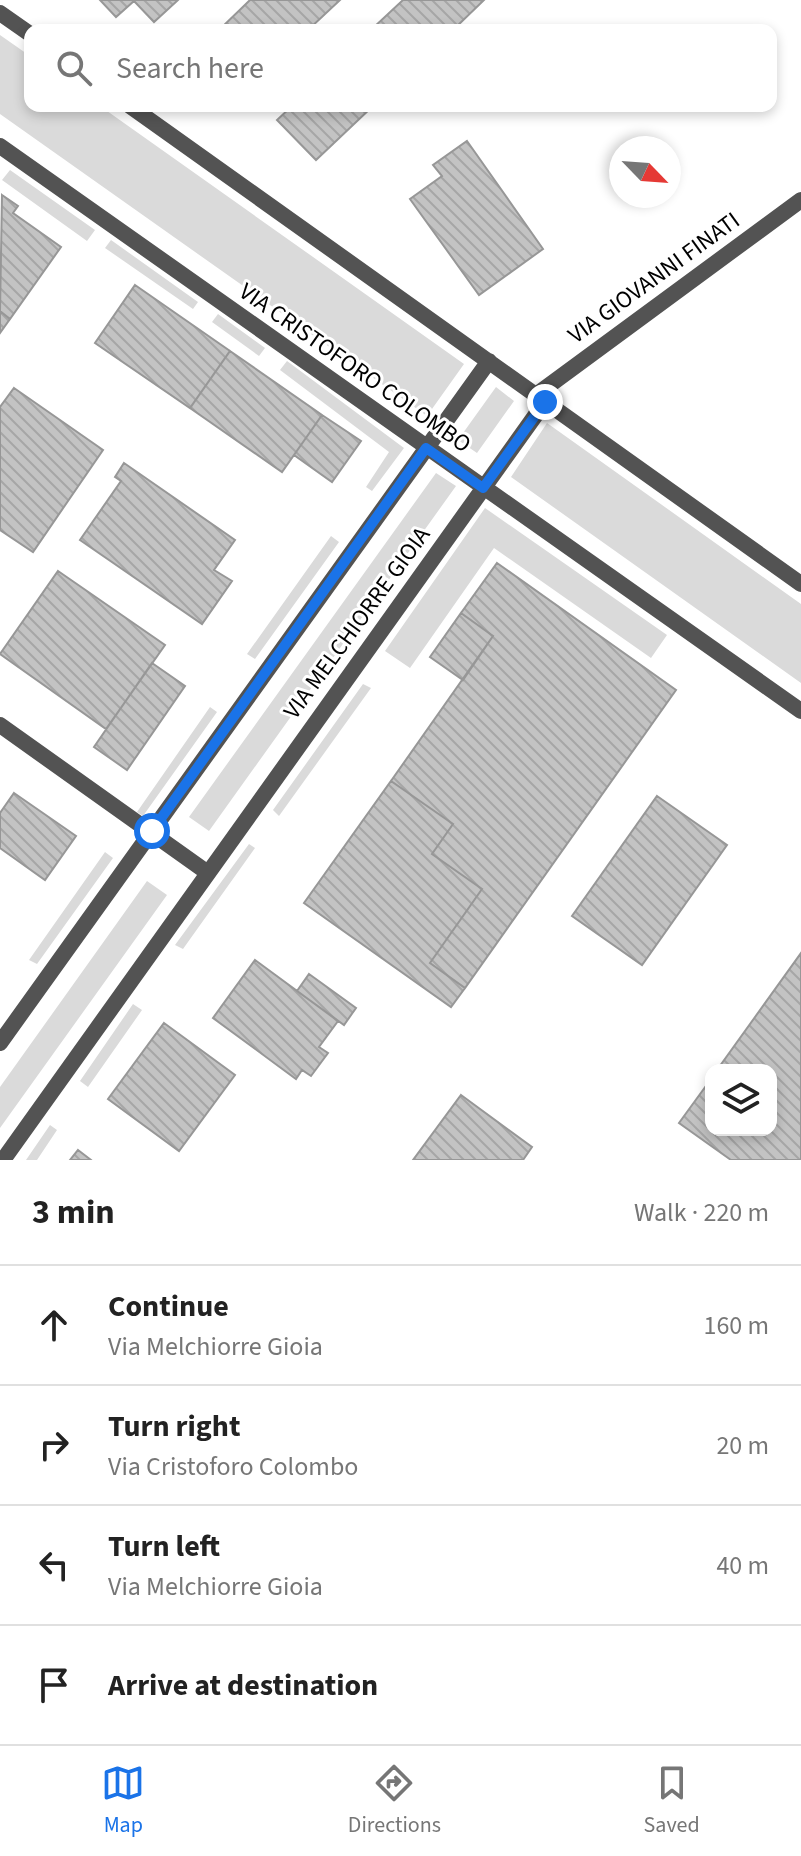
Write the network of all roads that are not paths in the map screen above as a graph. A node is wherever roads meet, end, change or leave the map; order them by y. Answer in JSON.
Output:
{"nodes":[{"id":1,"x":0,"y":13,"type":"edge"},
{"id":2,"x":24,"y":30,"type":"edge"},
{"id":3,"x":138,"y":112,"type":"edge"},
{"id":4,"x":0,"y":146,"type":"edge"},
{"id":5,"x":801,"y":200,"type":"edge"},
{"id":6,"x":489,"y":361,"type":"junction"},
{"id":7,"x":540,"y":398,"type":"junction"},
{"id":8,"x":426,"y":448,"type":"junction"},
{"id":9,"x":483,"y":488,"type":"junction"},
{"id":10,"x":801,"y":584,"type":"edge"},
{"id":11,"x":801,"y":711,"type":"edge"},
{"id":12,"x":0,"y":725,"type":"edge"},
{"id":13,"x":152,"y":831,"type":"junction"},
{"id":14,"x":208,"y":873,"type":"junction"},
{"id":15,"x":0,"y":1043,"type":"edge"},
{"id":16,"x":3,"y":1160,"type":"edge"}],
"edges":[{"from":1,"to":2,"type":"street"},
{"from":3,"to":6,"type":"street"},
{"from":4,"to":8,"type":"street","name":"VIA CRISTOFORO COLOMBO"},
{"from":5,"to":7,"type":"street","name":"VIA GIOVANNI FINATI"},
{"from":6,"to":7,"type":"street"},
{"from":6,"to":8,"type":"street","name":"VIA MELCHIORRE GIOIA"},
{"from":7,"to":9,"type":"street","name":"VIA MELCHIORRE GIOIA"},
{"from":7,"to":10,"type":"street"},
{"from":8,"to":9,"type":"street","name":"VIA CRISTOFORO COLOMBO"},
{"from":8,"to":13,"type":"street","name":"VIA MELCHIORRE GIOIA"},
{"from":9,"to":11,"type":"street","name":"VIA CRISTOFORO COLOMBO"},
{"from":9,"to":14,"type":"street","name":"VIA MELCHIORRE GIOIA"},
{"from":12,"to":13,"type":"street"},
{"from":13,"to":14,"type":"street"},
{"from":13,"to":15,"type":"street","name":"VIA MELCHIORRE GIOIA"},
{"from":14,"to":16,"type":"street","name":"VIA MELCHIORRE GIOIA"}]}
